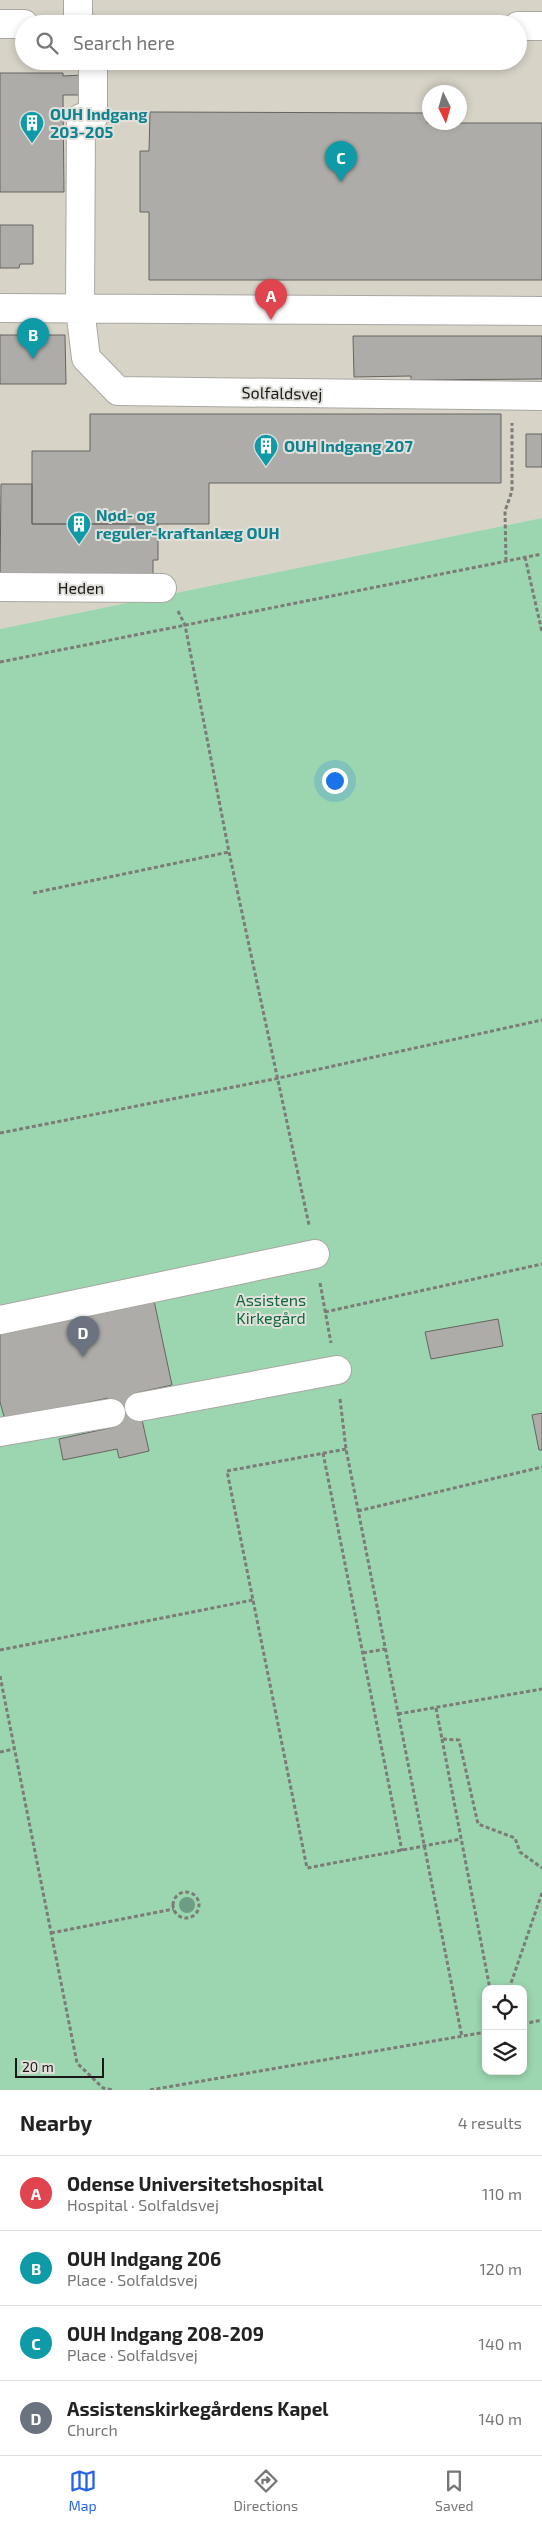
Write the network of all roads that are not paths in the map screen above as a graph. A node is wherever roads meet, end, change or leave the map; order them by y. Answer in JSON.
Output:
{"nodes":[{"id":1,"x":78,"y":0,"type":"edge"},
{"id":2,"x":78,"y":15,"type":"edge"},
{"id":3,"x":0,"y":24,"type":"edge"},
{"id":4,"x":15,"y":24,"type":"edge"},
{"id":5,"x":527,"y":26,"type":"edge"},
{"id":6,"x":542,"y":26,"type":"edge"},
{"id":7,"x":93,"y":70,"type":"edge"},
{"id":8,"x":0,"y":308,"type":"edge"},
{"id":9,"x":80,"y":309,"type":"junction"},
{"id":10,"x":542,"y":311,"type":"edge"},
{"id":11,"x":542,"y":396,"type":"edge"},
{"id":12,"x":0,"y":588,"type":"edge"},
{"id":13,"x":162,"y":588,"type":"road end"},
{"id":14,"x":315,"y":1254,"type":"road end"},
{"id":15,"x":0,"y":1320,"type":"edge"},
{"id":16,"x":337,"y":1370,"type":"road end"},
{"id":17,"x":139,"y":1406,"type":"dead end"},
{"id":18,"x":111,"y":1413,"type":"dead end"},
{"id":19,"x":0,"y":1432,"type":"edge"}],
"edges":[{"from":1,"to":2,"type":"street"},
{"from":3,"to":4,"type":"street"},
{"from":5,"to":6,"type":"street"},
{"from":7,"to":9,"type":"street","name":"Solfaldsvej"},
{"from":8,"to":9,"type":"street"},
{"from":9,"to":10,"type":"street"},
{"from":9,"to":11,"type":"street","name":"Solfaldsvej"},
{"from":12,"to":13,"type":"street","name":"Heden"},
{"from":14,"to":15,"type":"street"},
{"from":16,"to":17,"type":"street"},
{"from":18,"to":19,"type":"street"}]}
